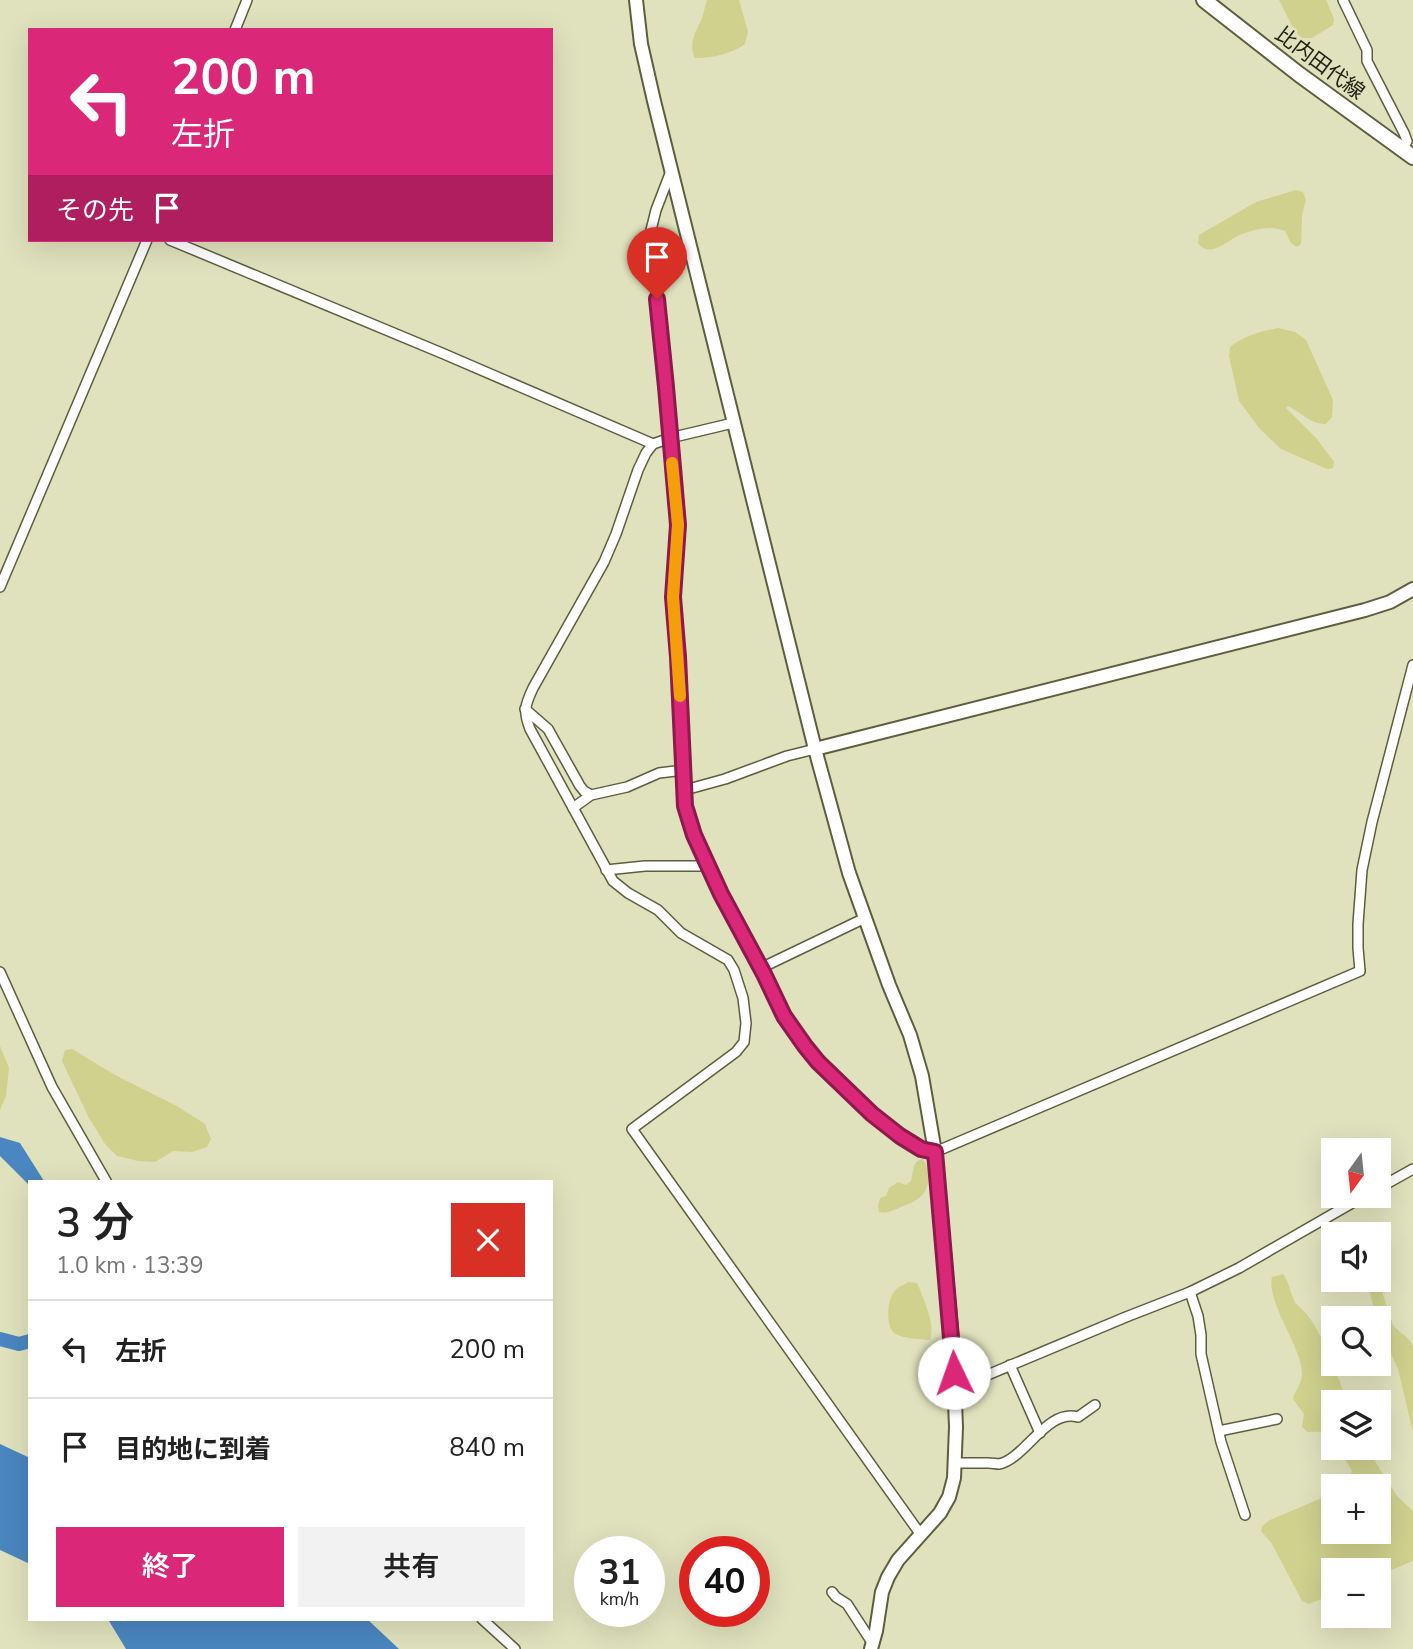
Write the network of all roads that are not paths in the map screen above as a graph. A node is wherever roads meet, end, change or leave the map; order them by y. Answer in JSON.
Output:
{"nodes":[{"id":1,"x":247,"y":0,"type":"edge"},
{"id":2,"x":636,"y":0,"type":"edge"},
{"id":3,"x":1204,"y":0,"type":"edge"},
{"id":4,"x":1343,"y":0,"type":"edge"},
{"id":5,"x":236,"y":28,"type":"edge"},
{"id":6,"x":1408,"y":153,"type":"edge"},
{"id":7,"x":671,"y":170,"type":"junction"},
{"id":8,"x":146,"y":242,"type":"edge"},
{"id":9,"x":175,"y":242,"type":"edge"},
{"id":10,"x":733,"y":422,"type":"junction"},
{"id":11,"x":670,"y":438,"type":"junction"},
{"id":12,"x":653,"y":444,"type":"junction"},
{"id":13,"x":0,"y":587,"type":"edge"},
{"id":14,"x":1413,"y":589,"type":"edge"},
{"id":15,"x":1413,"y":665,"type":"edge"},
{"id":16,"x":525,"y":709,"type":"junction"},
{"id":17,"x":815,"y":749,"type":"junction"},
{"id":18,"x":684,"y":770,"type":"junction"},
{"id":19,"x":685,"y":790,"type":"junction"},
{"id":20,"x":591,"y":795,"type":"junction"},
{"id":21,"x":573,"y":808,"type":"junction"},
{"id":22,"x":708,"y":866,"type":"junction"},
{"id":23,"x":606,"y":870,"type":"junction"},
{"id":24,"x":865,"y":918,"type":"junction"},
{"id":25,"x":761,"y":968,"type":"junction"},
{"id":26,"x":0,"y":972,"type":"edge"},
{"id":27,"x":935,"y":1152,"type":"junction"},
{"id":28,"x":1413,"y":1169,"type":"edge"},
{"id":29,"x":105,"y":1180,"type":"edge"},
{"id":30,"x":1391,"y":1181,"type":"edge"},
{"id":31,"x":1343,"y":1208,"type":"edge"},
{"id":32,"x":1190,"y":1293,"type":"junction"},
{"id":33,"x":1010,"y":1365,"type":"junction"},
{"id":34,"x":954,"y":1389,"type":"junction"},
{"id":35,"x":1096,"y":1405,"type":"dead end"},
{"id":36,"x":1276,"y":1419,"type":"dead end"},
{"id":37,"x":1219,"y":1432,"type":"junction"},
{"id":38,"x":1040,"y":1433,"type":"junction"},
{"id":39,"x":955,"y":1463,"type":"junction"},
{"id":40,"x":1245,"y":1515,"type":"dead end"},
{"id":41,"x":921,"y":1535,"type":"junction"},
{"id":42,"x":832,"y":1592,"type":"dead end"},
{"id":43,"x":484,"y":1621,"type":"edge"},
{"id":44,"x":872,"y":1647,"type":"edge"},
{"id":45,"x":515,"y":1649,"type":"edge"}],
"edges":[{"from":1,"to":5,"type":"street"},
{"from":2,"to":7,"type":"street"},
{"from":3,"to":6,"type":"main road","name":"比内田代線"},
{"from":4,"to":6,"type":"street"},
{"from":7,"to":10,"type":"street"},
{"from":7,"to":11,"type":"street"},
{"from":8,"to":13,"type":"street"},
{"from":9,"to":12,"type":"street"},
{"from":10,"to":11,"type":"street"},
{"from":10,"to":17,"type":"street"},
{"from":11,"to":12,"type":"street"},
{"from":11,"to":18,"type":"street"},
{"from":12,"to":16,"type":"street"},
{"from":14,"to":17,"type":"street"},
{"from":15,"to":27,"type":"street"},
{"from":16,"to":20,"type":"street"},
{"from":16,"to":21,"type":"street"},
{"from":17,"to":19,"type":"street"},
{"from":17,"to":24,"type":"street"},
{"from":18,"to":19,"type":"street"},
{"from":18,"to":20,"type":"street"},
{"from":19,"to":22,"type":"street"},
{"from":20,"to":21,"type":"street"},
{"from":21,"to":23,"type":"street"},
{"from":22,"to":23,"type":"street"},
{"from":22,"to":25,"type":"street"},
{"from":23,"to":41,"type":"street"},
{"from":24,"to":25,"type":"street"},
{"from":24,"to":27,"type":"street"},
{"from":25,"to":27,"type":"street"},
{"from":26,"to":29,"type":"street"},
{"from":27,"to":34,"type":"street"},
{"from":28,"to":30,"type":"street"},
{"from":31,"to":32,"type":"street"},
{"from":32,"to":33,"type":"street"},
{"from":32,"to":37,"type":"street"},
{"from":33,"to":34,"type":"street"},
{"from":33,"to":38,"type":"street"},
{"from":34,"to":39,"type":"street"},
{"from":35,"to":38,"type":"street"},
{"from":36,"to":37,"type":"street"},
{"from":37,"to":40,"type":"street"},
{"from":38,"to":39,"type":"street"},
{"from":39,"to":41,"type":"street"},
{"from":41,"to":44,"type":"street"},
{"from":42,"to":44,"type":"street"},
{"from":43,"to":45,"type":"street"}]}
